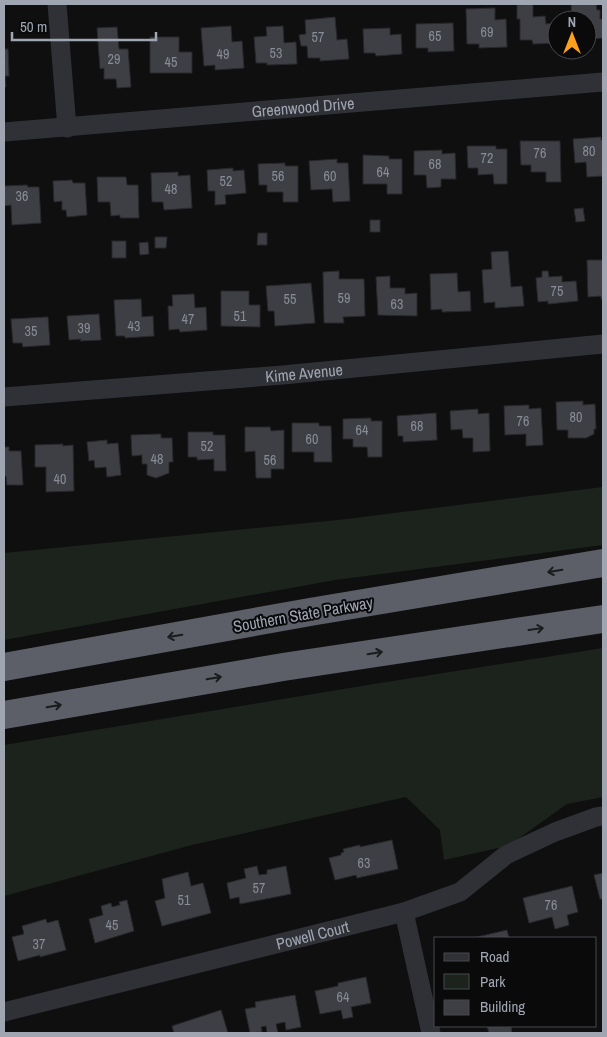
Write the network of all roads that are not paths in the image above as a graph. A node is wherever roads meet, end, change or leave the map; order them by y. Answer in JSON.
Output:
{"nodes":[{"id":1,"x":57,"y":4,"type":"edge"},
{"id":2,"x":603,"y":82,"type":"edge"},
{"id":3,"x":67,"y":128,"type":"junction"},
{"id":4,"x":4,"y":132,"type":"edge"},
{"id":5,"x":603,"y":344,"type":"edge"},
{"id":6,"x":4,"y":397,"type":"edge"},
{"id":7,"x":603,"y":563,"type":"edge"},
{"id":8,"x":603,"y":619,"type":"edge"},
{"id":9,"x":99,"y":649,"type":"junction"},
{"id":10,"x":4,"y":652,"type":"edge"},
{"id":11,"x":4,"y":667,"type":"edge"},
{"id":12,"x":5,"y":715,"type":"edge"},
{"id":13,"x":603,"y":816,"type":"edge"},
{"id":14,"x":404,"y":912,"type":"junction"},
{"id":15,"x":4,"y":1012,"type":"edge"},
{"id":16,"x":431,"y":1033,"type":"edge"}],
"edges":[{"from":1,"to":3,"type":"street"},
{"from":2,"to":3,"type":"street","name":"Greenwood Drive"},
{"from":3,"to":4,"type":"street","name":"Greenwood Drive"},
{"from":5,"to":6,"type":"street","name":"Kime Avenue"},
{"from":7,"to":9,"type":"highway","name":"Southern State Parkway","one_way":true},
{"from":12,"to":8,"type":"highway","one_way":true},
{"from":9,"to":10,"type":"highway"},
{"from":9,"to":11,"type":"highway","name":"Southern State Parkway"},
{"from":13,"to":14,"type":"street","name":"Powell Court"},
{"from":14,"to":15,"type":"street","name":"Powell Court"},
{"from":14,"to":16,"type":"street"}]}
